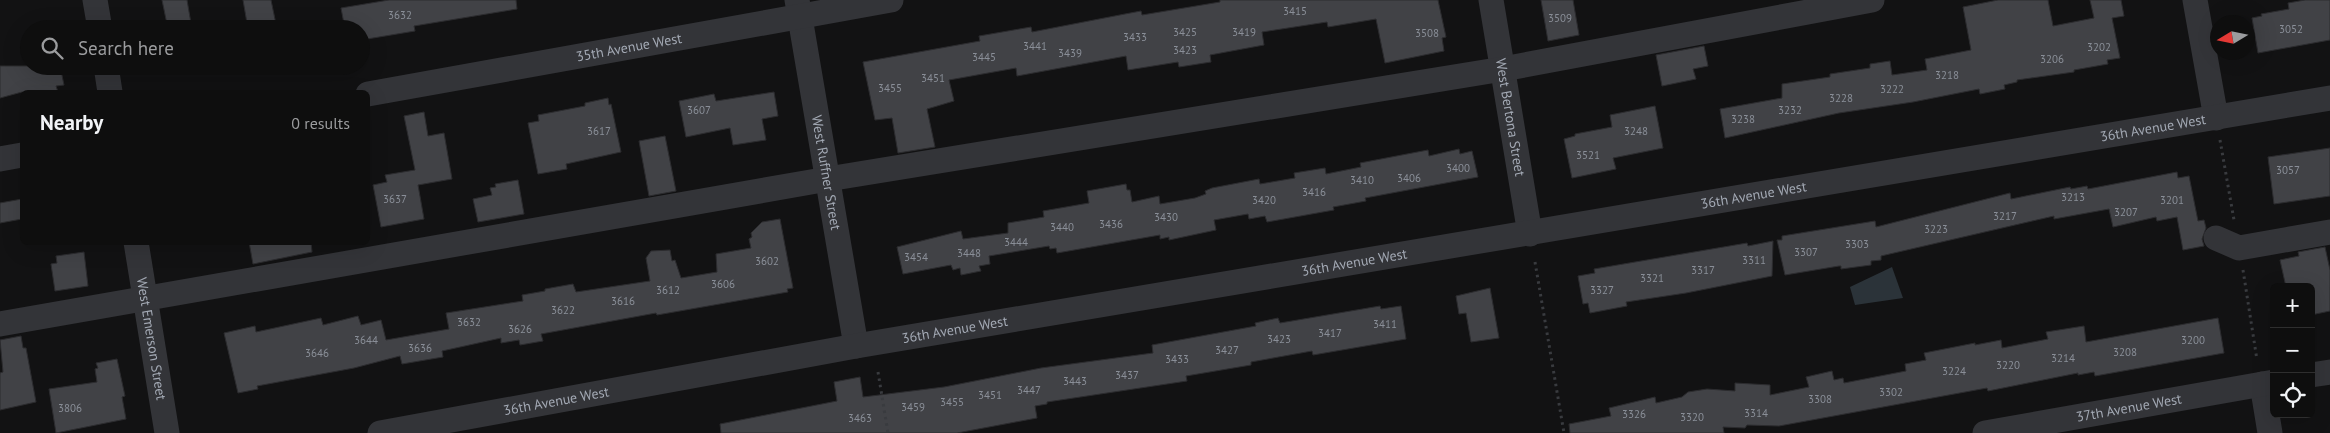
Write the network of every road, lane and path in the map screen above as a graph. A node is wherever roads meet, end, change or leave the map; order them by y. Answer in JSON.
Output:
{"nodes":[{"id":1,"x":95,"y":0,"type":"edge"},
{"id":2,"x":891,"y":0,"type":"edge"},
{"id":3,"x":1491,"y":0,"type":"edge"},
{"id":4,"x":1872,"y":0,"type":"edge"},
{"id":5,"x":2195,"y":0,"type":"edge"},
{"id":6,"x":798,"y":8,"type":"edge"},
{"id":7,"x":98,"y":20,"type":"edge"},
{"id":8,"x":1503,"y":69,"type":"junction"},
{"id":9,"x":107,"y":75,"type":"edge"},
{"id":10,"x":110,"y":90,"type":"edge"},
{"id":11,"x":370,"y":94,"type":"edge"},
{"id":12,"x":2330,"y":98,"type":"edge"},
{"id":13,"x":2218,"y":129,"type":"junction"},
{"id":14,"x":20,"y":155,"type":"edge"},
{"id":15,"x":0,"y":159,"type":"edge"},
{"id":16,"x":828,"y":179,"type":"junction"},
{"id":17,"x":2232,"y":210,"type":"dead end"},
{"id":18,"x":2330,"y":232,"type":"edge"},
{"id":19,"x":1530,"y":234,"type":"junction"},
{"id":20,"x":2216,"y":238,"type":"dead end"},
{"id":21,"x":137,"y":245,"type":"edge"},
{"id":22,"x":1534,"y":262,"type":"dead end"},
{"id":23,"x":2242,"y":267,"type":"dead end"},
{"id":24,"x":146,"y":298,"type":"junction"},
{"id":25,"x":0,"y":324,"type":"edge"},
{"id":26,"x":856,"y":346,"type":"junction"},
{"id":27,"x":878,"y":372,"type":"dead end"},
{"id":28,"x":2330,"y":372,"type":"edge"},
{"id":29,"x":2315,"y":374,"type":"edge"},
{"id":30,"x":2264,"y":376,"type":"edge"},
{"id":31,"x":167,"y":433,"type":"edge"},
{"id":32,"x":380,"y":433,"type":"edge"},
{"id":33,"x":888,"y":433,"type":"edge"},
{"id":34,"x":1564,"y":433,"type":"edge"},
{"id":35,"x":1985,"y":433,"type":"edge"},
{"id":36,"x":2270,"y":433,"type":"edge"}],
"edges":[{"from":1,"to":7,"type":"street"},
{"from":2,"to":6,"type":"street","name":"35th Avenue West"},
{"from":3,"to":8,"type":"street","name":"West Bertona Street"},
{"from":4,"to":8,"type":"street"},
{"from":5,"to":13,"type":"street"},
{"from":6,"to":11,"type":"street","name":"35th Avenue West"},
{"from":6,"to":16,"type":"street","name":"West Ruffner Street"},
{"from":8,"to":16,"type":"street"},
{"from":8,"to":19,"type":"street","name":"West Bertona Street"},
{"from":9,"to":10,"type":"street"},
{"from":12,"to":13,"type":"street","name":"36th Avenue West"},
{"from":13,"to":17,"type":"path"},
{"from":13,"to":19,"type":"street","name":"36th Avenue West"},
{"from":14,"to":15,"type":"street"},
{"from":16,"to":24,"type":"street"},
{"from":16,"to":26,"type":"street","name":"West Ruffner Street"},
{"from":18,"to":20,"type":"street"},
{"from":19,"to":26,"type":"street","name":"36th Avenue West"},
{"from":21,"to":24,"type":"street","name":"West Emerson Street"},
{"from":22,"to":34,"type":"path"},
{"from":23,"to":30,"type":"path"},
{"from":24,"to":25,"type":"street"},
{"from":24,"to":31,"type":"street","name":"West Emerson Street"},
{"from":26,"to":32,"type":"street","name":"36th Avenue West"},
{"from":27,"to":33,"type":"path"},
{"from":28,"to":29,"type":"street"},
{"from":30,"to":35,"type":"street","name":"37th Avenue West"},
{"from":30,"to":36,"type":"street"}]}
